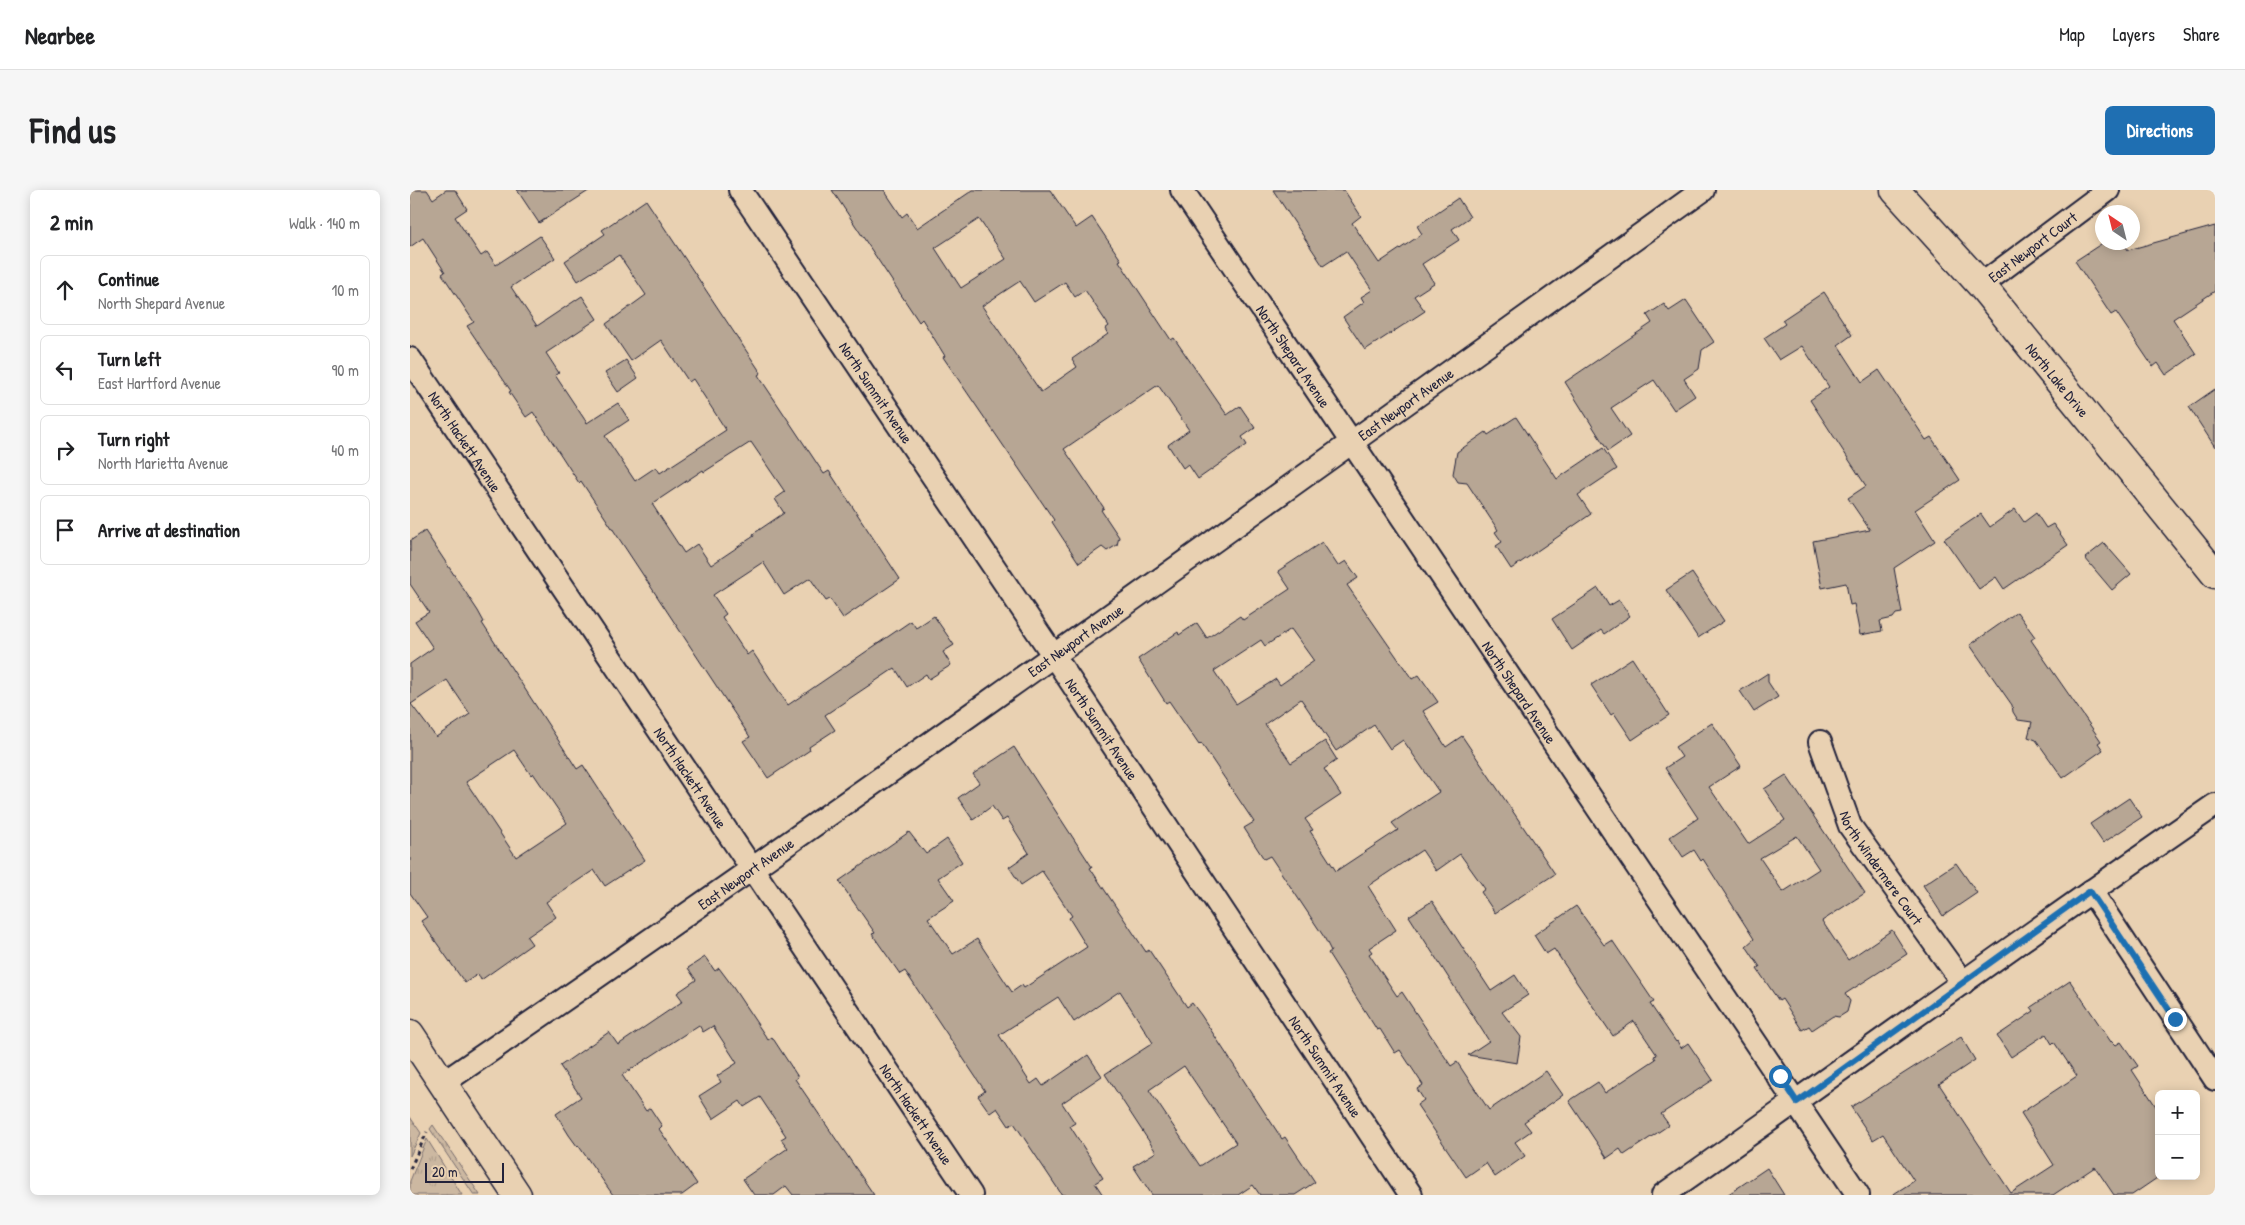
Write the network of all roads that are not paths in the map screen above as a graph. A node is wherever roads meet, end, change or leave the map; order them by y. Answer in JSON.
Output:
{"nodes":[{"id":1,"x":740,"y":190,"type":"edge"},
{"id":2,"x":1182,"y":190,"type":"edge"},
{"id":3,"x":1703,"y":190,"type":"edge"},
{"id":4,"x":1895,"y":190,"type":"edge"},
{"id":5,"x":2108,"y":190,"type":"edge"},
{"id":6,"x":1981,"y":285,"type":"junction"},
{"id":7,"x":410,"y":359,"type":"edge"},
{"id":8,"x":1351,"y":443,"type":"junction"},
{"id":9,"x":2215,"y":574,"type":"edge"},
{"id":10,"x":1054,"y":656,"type":"junction"},
{"id":11,"x":1820,"y":742,"type":"dead end"},
{"id":12,"x":2215,"y":805,"type":"edge"},
{"id":13,"x":752,"y":869,"type":"junction"},
{"id":14,"x":2090,"y":891,"type":"junction"},
{"id":15,"x":1963,"y":983,"type":"junction"},
{"id":16,"x":410,"y":1034,"type":"edge"},
{"id":17,"x":2215,"y":1079,"type":"edge"},
{"id":18,"x":443,"y":1083,"type":"junction"},
{"id":19,"x":1797,"y":1102,"type":"junction"},
{"id":20,"x":517,"y":1195,"type":"edge"},
{"id":21,"x":971,"y":1195,"type":"edge"},
{"id":22,"x":1411,"y":1195,"type":"edge"},
{"id":23,"x":1663,"y":1195,"type":"edge"},
{"id":24,"x":1858,"y":1195,"type":"edge"}],
"edges":[{"from":1,"to":10,"type":"street","name":"North Summit Avenue"},
{"from":2,"to":8,"type":"street","name":"North Shepard Avenue"},
{"from":3,"to":8,"type":"street","name":"East Newport Avenue"},
{"from":4,"to":6,"type":"main road","name":"North Lake Drive"},
{"from":5,"to":6,"type":"street","name":"East Newport Court"},
{"from":6,"to":9,"type":"main road","name":"North Lake Drive"},
{"from":7,"to":13,"type":"street","name":"North Hackett Avenue"},
{"from":8,"to":10,"type":"street","name":"East Newport Avenue"},
{"from":8,"to":19,"type":"street","name":"North Shepard Avenue"},
{"from":10,"to":13,"type":"street","name":"East Newport Avenue"},
{"from":10,"to":22,"type":"street","name":"North Summit Avenue"},
{"from":11,"to":15,"type":"street","name":"North Windermere Court"},
{"from":12,"to":14,"type":"street"},
{"from":13,"to":18,"type":"street","name":"East Newport Avenue"},
{"from":13,"to":21,"type":"street","name":"North Hackett Avenue"},
{"from":14,"to":15,"type":"street"},
{"from":14,"to":17,"type":"street"},
{"from":15,"to":19,"type":"street"},
{"from":16,"to":18,"type":"main road"},
{"from":18,"to":20,"type":"main road"},
{"from":19,"to":23,"type":"street"},
{"from":19,"to":24,"type":"street","name":"North Shepard Avenue"}]}
